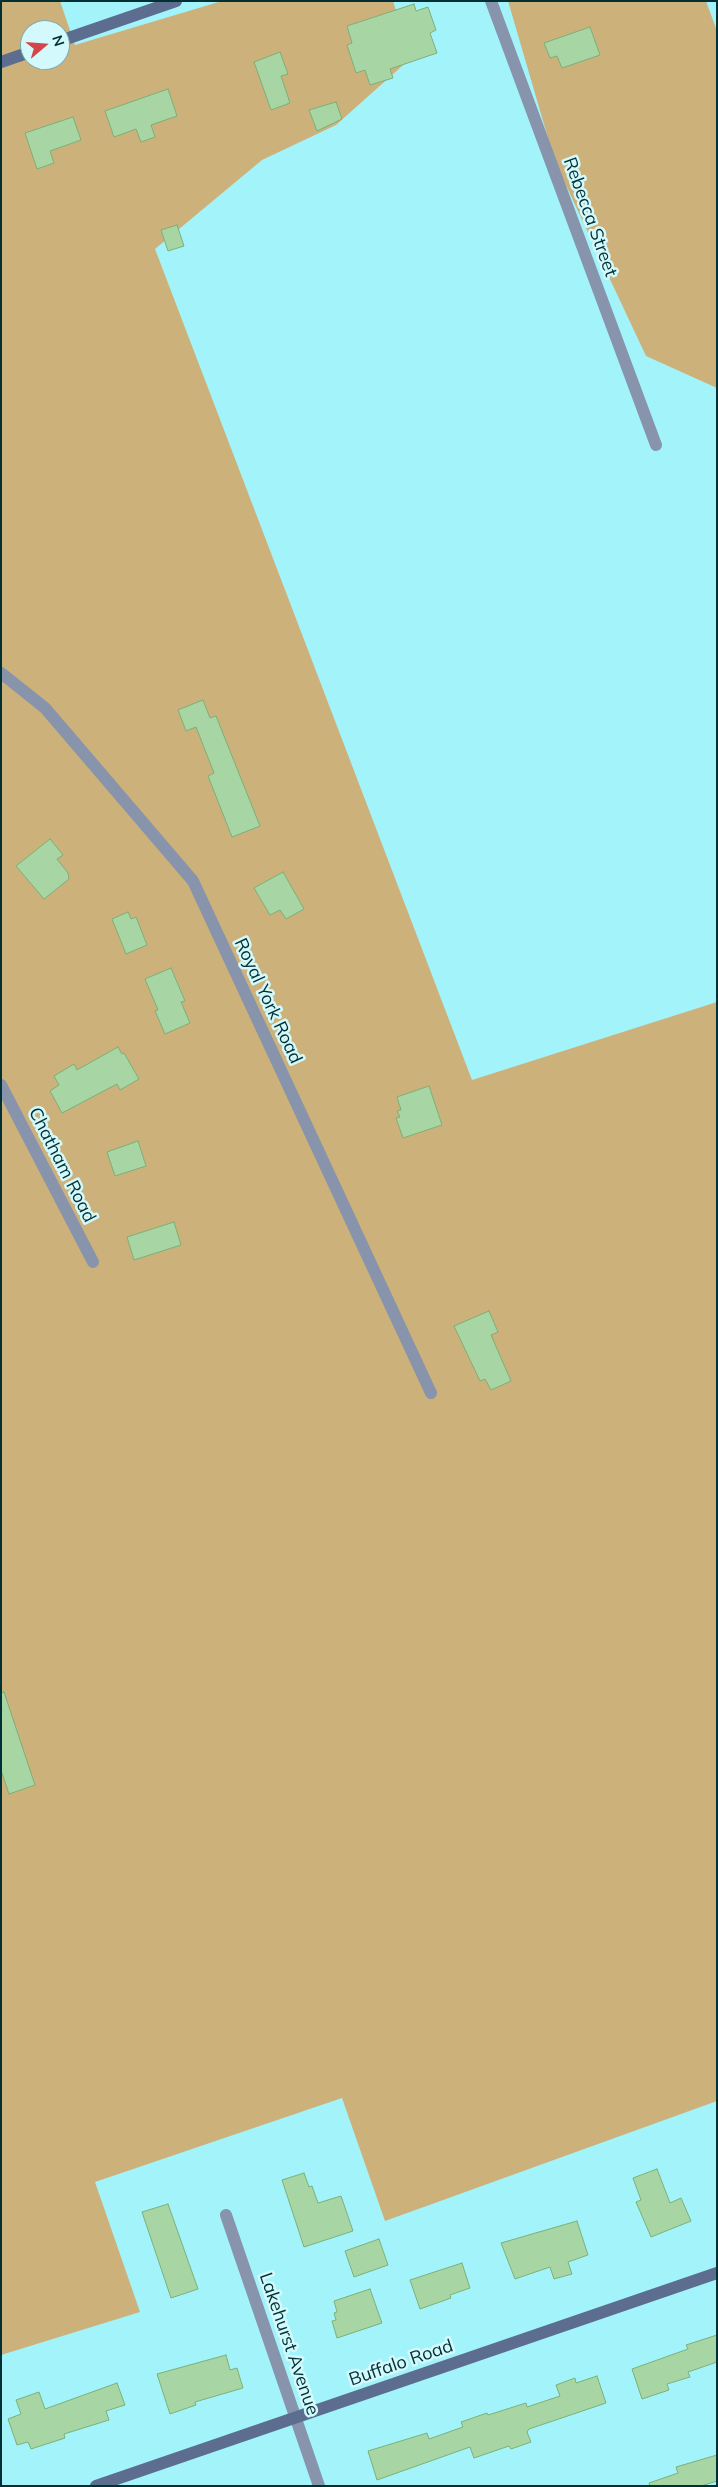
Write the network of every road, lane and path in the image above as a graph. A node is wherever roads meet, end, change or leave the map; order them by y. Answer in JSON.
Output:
{"nodes":[{"id":1,"x":176,"y":1,"type":"edge"},
{"id":2,"x":491,"y":1,"type":"edge"},
{"id":3,"x":70,"y":38,"type":"edge"},
{"id":4,"x":20,"y":55,"type":"edge"},
{"id":5,"x":1,"y":62,"type":"edge"},
{"id":6,"x":656,"y":445,"type":"dead end"},
{"id":7,"x":1,"y":673,"type":"edge"},
{"id":8,"x":1,"y":1085,"type":"edge"},
{"id":9,"x":93,"y":1262,"type":"dead end"},
{"id":10,"x":431,"y":1393,"type":"dead end"},
{"id":11,"x":226,"y":2215,"type":"dead end"},
{"id":12,"x":717,"y":2273,"type":"edge"},
{"id":13,"x":296,"y":2417,"type":"junction"},
{"id":14,"x":96,"y":2486,"type":"edge"},
{"id":15,"x":319,"y":2486,"type":"edge"}],
"edges":[{"from":1,"to":3,"type":"street"},
{"from":2,"to":6,"type":"street","name":"Rebecca Street"},
{"from":4,"to":5,"type":"street"},
{"from":7,"to":10,"type":"street","name":"Royal York Road"},
{"from":8,"to":9,"type":"street","name":"Chatham Road"},
{"from":11,"to":13,"type":"street","name":"Lakehurst Avenue"},
{"from":12,"to":13,"type":"street","name":"Buffalo Road"},
{"from":13,"to":14,"type":"street","name":"Buffalo Road"},
{"from":13,"to":15,"type":"street","name":"Lakehurst Avenue"}]}
